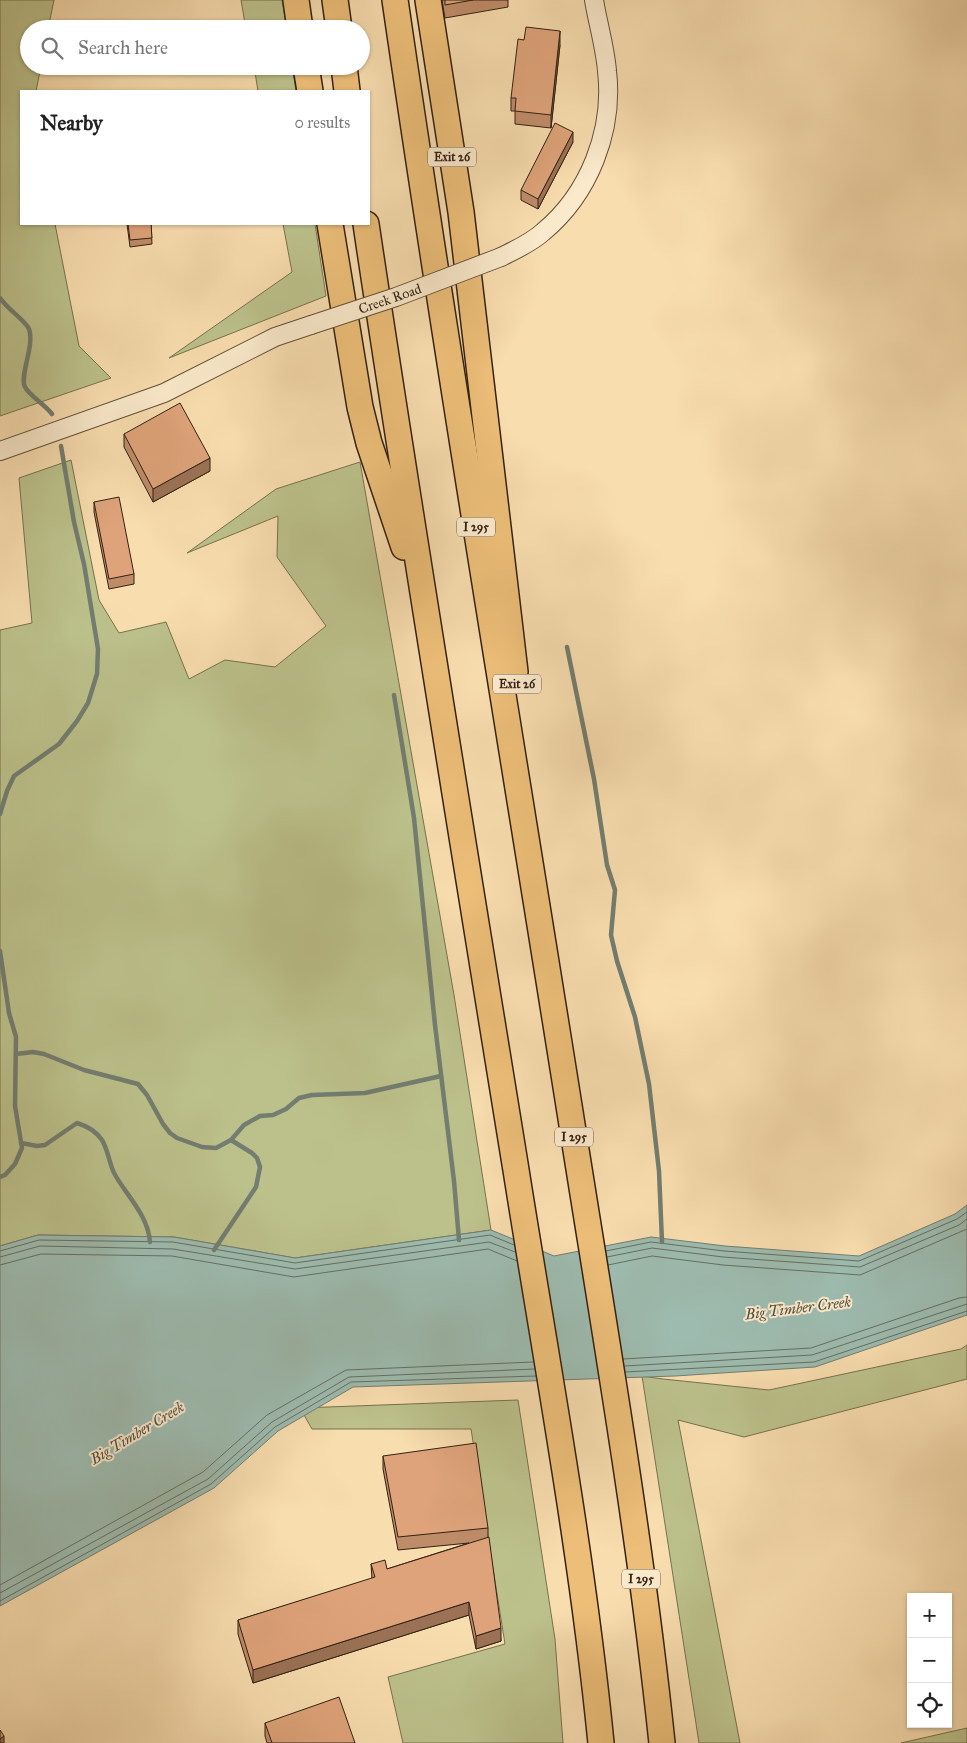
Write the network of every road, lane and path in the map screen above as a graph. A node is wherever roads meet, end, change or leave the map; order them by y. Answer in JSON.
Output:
{"nodes":[{"id":1,"x":296,"y":0,"type":"edge"},
{"id":2,"x":335,"y":0,"type":"edge"},
{"id":3,"x":395,"y":0,"type":"edge"},
{"id":4,"x":428,"y":0,"type":"edge"},
{"id":5,"x":594,"y":0,"type":"edge"},
{"id":6,"x":299,"y":20,"type":"edge"},
{"id":7,"x":338,"y":20,"type":"edge"},
{"id":8,"x":307,"y":75,"type":"edge"},
{"id":9,"x":345,"y":75,"type":"edge"},
{"id":10,"x":310,"y":90,"type":"edge"},
{"id":11,"x":347,"y":90,"type":"edge"},
{"id":12,"x":330,"y":225,"type":"edge"},
{"id":13,"x":366,"y":225,"type":"edge"},
{"id":14,"x":0,"y":451,"type":"edge"},
{"id":15,"x":433,"y":661,"type":"junction"},
{"id":16,"x":560,"y":1054,"type":"junction"},
{"id":17,"x":601,"y":1743,"type":"edge"},
{"id":18,"x":662,"y":1743,"type":"edge"}],
"edges":[{"from":1,"to":6,"type":"highway"},
{"from":2,"to":7,"type":"highway"},
{"from":3,"to":16,"type":"highway","number":"I 295"},
{"from":4,"to":16,"type":"highway","number":"Exit 26"},
{"from":5,"to":14,"type":"street","name":"Creek Road","bridge":true},
{"from":8,"to":10,"type":"highway"},
{"from":9,"to":11,"type":"highway"},
{"from":12,"to":15,"type":"highway"},
{"from":13,"to":15,"type":"highway"},
{"from":15,"to":17,"type":"highway"},
{"from":16,"to":18,"type":"highway","number":"I 295"}]}
